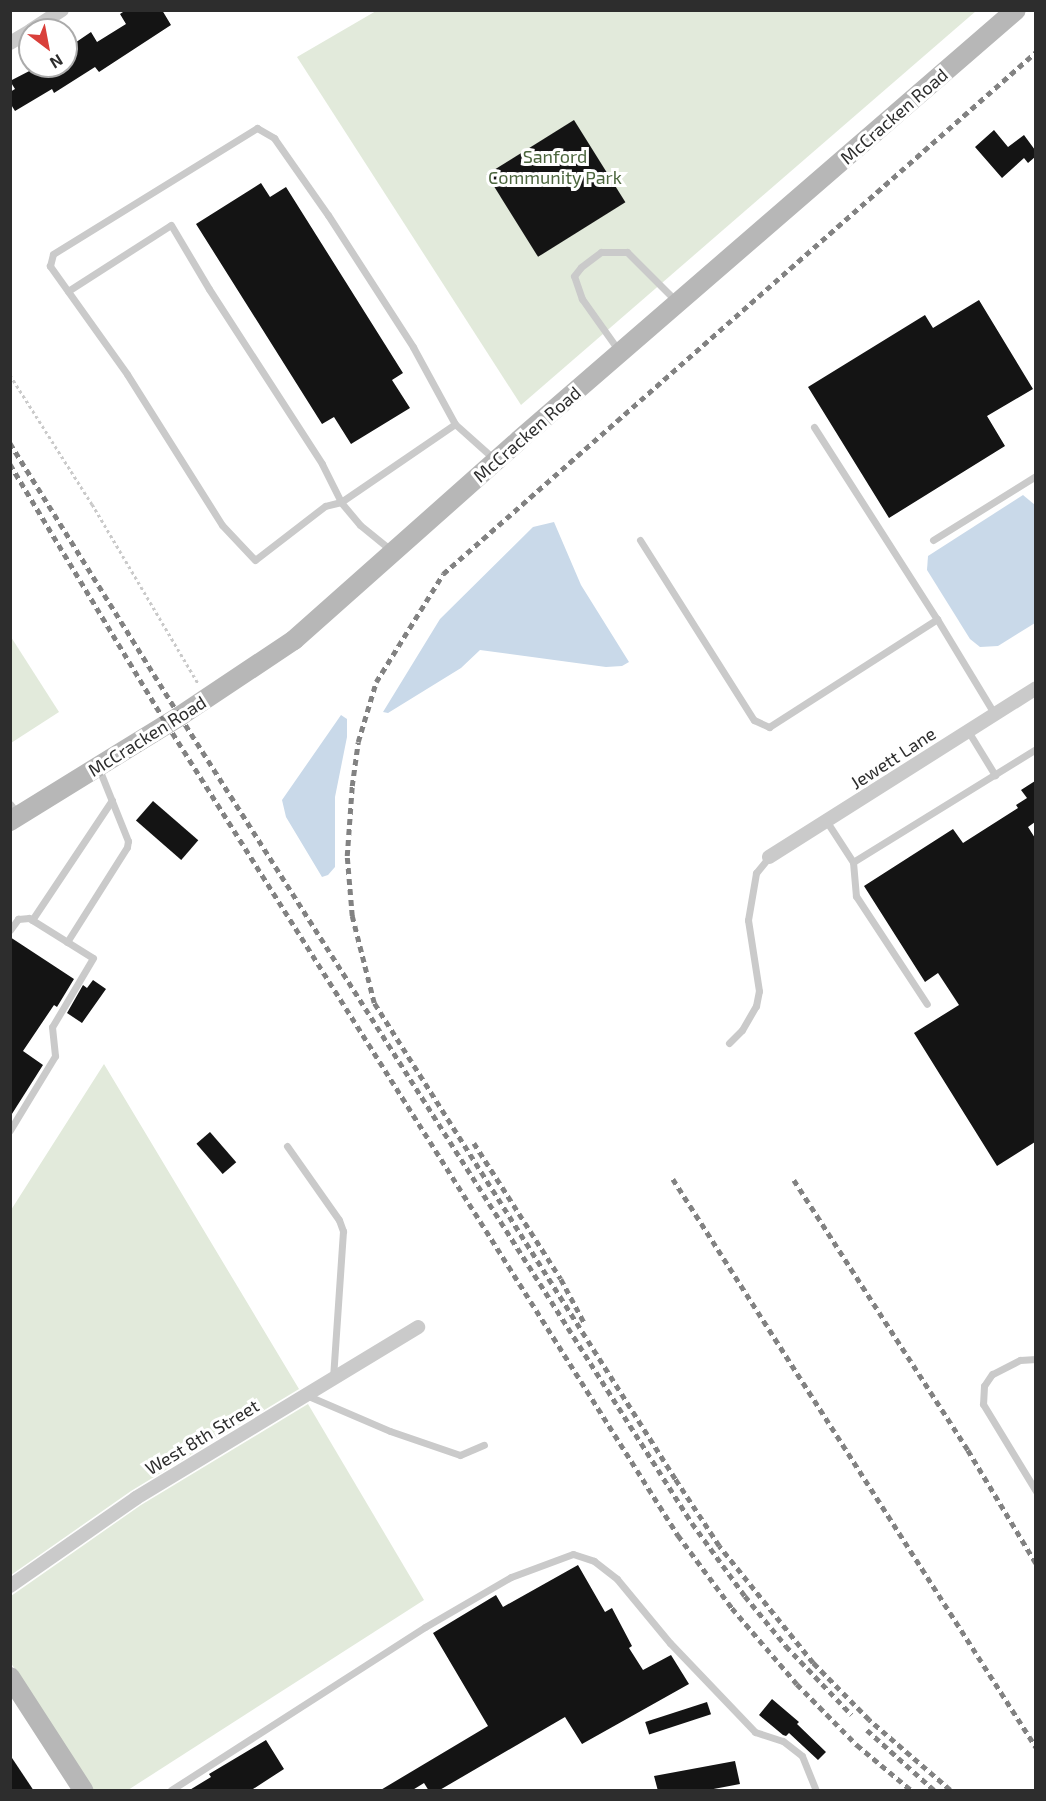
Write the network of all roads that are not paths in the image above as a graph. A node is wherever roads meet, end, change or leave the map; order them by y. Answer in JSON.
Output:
{"nodes":[{"id":1,"x":62,"y":10,"type":"edge"},
{"id":2,"x":1016,"y":10,"type":"edge"},
{"id":3,"x":49,"y":18,"type":"edge"},
{"id":4,"x":68,"y":291,"type":"junction"},
{"id":5,"x":678,"y":303,"type":"junction"},
{"id":6,"x":620,"y":352,"type":"junction"},
{"id":7,"x":455,"y":424,"type":"junction"},
{"id":8,"x":814,"y":427,"type":"dead end"},
{"id":9,"x":496,"y":460,"type":"junction"},
{"id":10,"x":1035,"y":476,"type":"edge"},
{"id":11,"x":341,"y":502,"type":"junction"},
{"id":12,"x":640,"y":540,"type":"dead end"},
{"id":13,"x":933,"y":540,"type":"dead end"},
{"id":14,"x":394,"y":552,"type":"junction"},
{"id":15,"x":937,"y":619,"type":"junction"},
{"id":16,"x":1035,"y":688,"type":"edge"},
{"id":17,"x":994,"y":713,"type":"junction"},
{"id":18,"x":968,"y":731,"type":"junction"},
{"id":19,"x":1035,"y":749,"type":"edge"},
{"id":20,"x":98,"y":767,"type":"junction"},
{"id":21,"x":995,"y":775,"type":"junction"},
{"id":22,"x":112,"y":800,"type":"junction"},
{"id":23,"x":13,"y":814,"type":"edge"},
{"id":24,"x":827,"y":822,"type":"junction"},
{"id":25,"x":769,"y":857,"type":"joint"},
{"id":26,"x":854,"y":862,"type":"junction"},
{"id":27,"x":32,"y":920,"type":"junction"},
{"id":28,"x":10,"y":930,"type":"edge"},
{"id":29,"x":67,"y":942,"type":"junction"},
{"id":30,"x":927,"y":1004,"type":"dead end"},
{"id":31,"x":729,"y":1043,"type":"dead end"},
{"id":32,"x":10,"y":1130,"type":"edge"},
{"id":33,"x":287,"y":1146,"type":"dead end"},
{"id":34,"x":418,"y":1327,"type":"dead end"},
{"id":35,"x":1035,"y":1359,"type":"edge"},
{"id":36,"x":333,"y":1378,"type":"junction"},
{"id":37,"x":306,"y":1395,"type":"junction"},
{"id":38,"x":484,"y":1445,"type":"dead end"},
{"id":39,"x":1035,"y":1491,"type":"edge"},
{"id":40,"x":10,"y":1586,"type":"edge"},
{"id":41,"x":10,"y":1677,"type":"edge"},
{"id":42,"x":83,"y":1791,"type":"edge"},
{"id":43,"x":171,"y":1791,"type":"edge"},
{"id":44,"x":816,"y":1791,"type":"edge"}],
"edges":[{"from":1,"to":3,"type":"street"},
{"from":2,"to":5,"type":"street","name":"McCracken Road"},
{"from":4,"to":7,"type":"lane"},
{"from":4,"to":11,"type":"lane"},
{"from":4,"to":11,"type":"lane"},
{"from":5,"to":6,"type":"street","name":"McCracken Road"},
{"from":5,"to":6,"type":"lane"},
{"from":6,"to":9,"type":"street","name":"McCracken Road"},
{"from":7,"to":9,"type":"lane"},
{"from":7,"to":11,"type":"lane"},
{"from":8,"to":15,"type":"lane"},
{"from":9,"to":14,"type":"street","name":"McCracken Road"},
{"from":10,"to":13,"type":"lane"},
{"from":11,"to":14,"type":"lane"},
{"from":12,"to":15,"type":"lane"},
{"from":14,"to":20,"type":"street","name":"McCracken Road"},
{"from":15,"to":17,"type":"lane"},
{"from":16,"to":17,"type":"street","name":"Jewett Lane"},
{"from":17,"to":18,"type":"street","name":"Jewett Lane"},
{"from":18,"to":21,"type":"lane"},
{"from":18,"to":24,"type":"street","name":"Jewett Lane"},
{"from":19,"to":21,"type":"lane"},
{"from":20,"to":22,"type":"lane"},
{"from":20,"to":23,"type":"street","name":"McCracken Road"},
{"from":21,"to":26,"type":"lane"},
{"from":22,"to":27,"type":"lane"},
{"from":22,"to":29,"type":"lane"},
{"from":24,"to":25,"type":"street","name":"Jewett Lane"},
{"from":24,"to":26,"type":"lane"},
{"from":25,"to":31,"type":"lane"},
{"from":26,"to":30,"type":"lane"},
{"from":27,"to":28,"type":"lane"},
{"from":27,"to":29,"type":"lane"},
{"from":29,"to":32,"type":"lane"},
{"from":33,"to":36,"type":"lane"},
{"from":34,"to":36,"type":"street","name":"West 8th Street"},
{"from":35,"to":39,"type":"lane"},
{"from":36,"to":37,"type":"street","name":"West 8th Street"},
{"from":37,"to":38,"type":"lane"},
{"from":37,"to":40,"type":"street","name":"West 8th Street"},
{"from":41,"to":42,"type":"street"},
{"from":43,"to":44,"type":"lane"}]}
